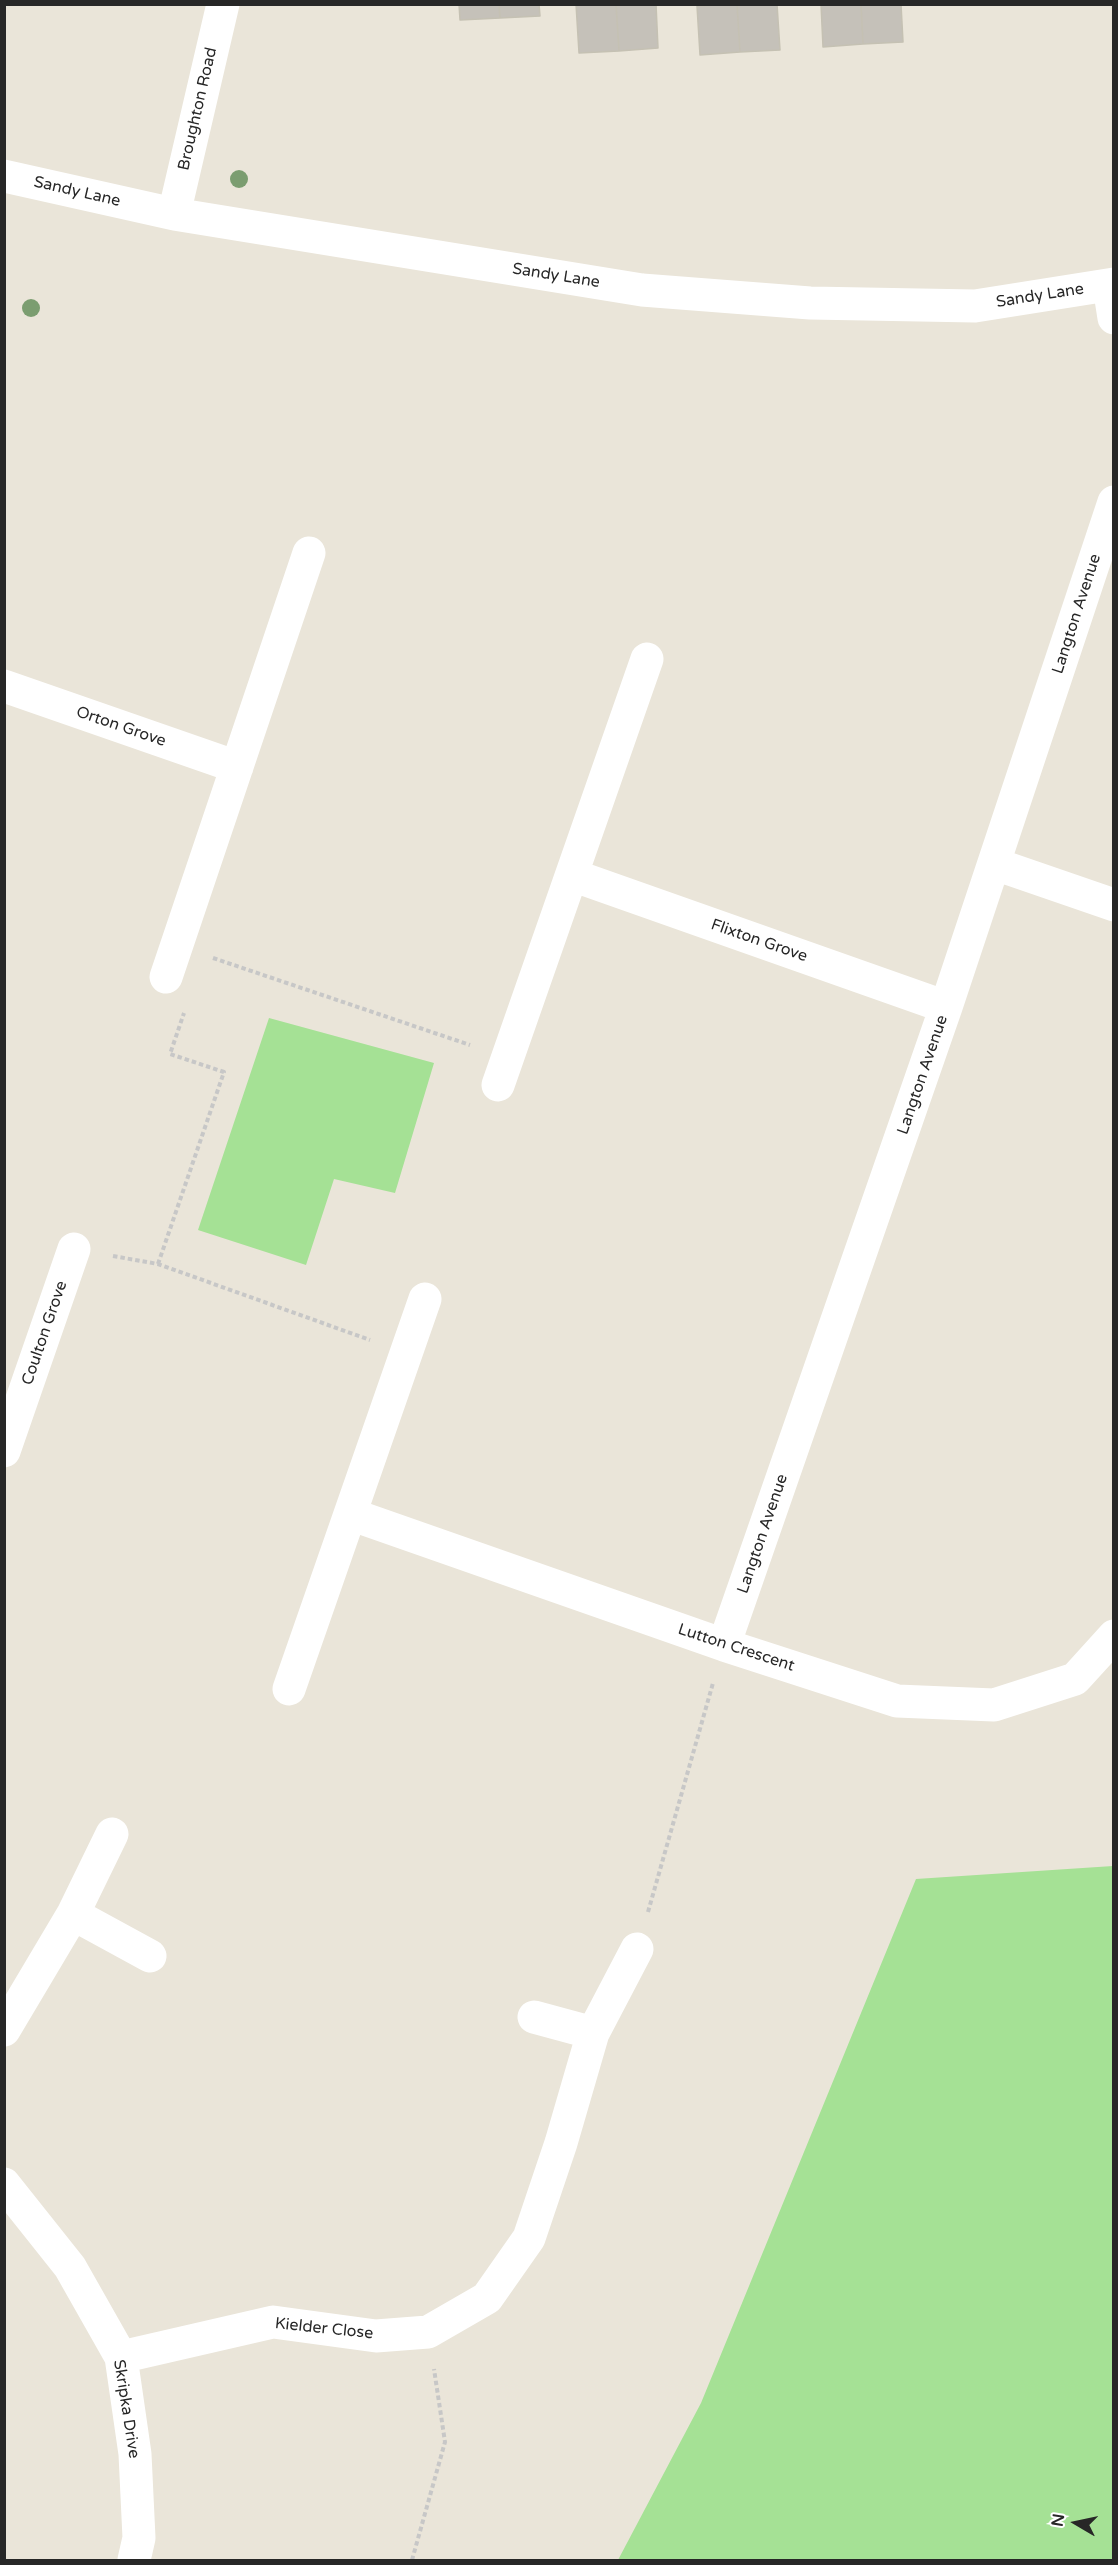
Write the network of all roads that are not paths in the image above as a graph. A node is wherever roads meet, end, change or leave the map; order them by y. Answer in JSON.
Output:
{"nodes":[{"id":1,"x":223,"y":4,"type":"edge"},
{"id":2,"x":5,"y":179,"type":"edge"},
{"id":3,"x":174,"y":214,"type":"junction"},
{"id":4,"x":1111,"y":285,"type":"edge"},
{"id":5,"x":1113,"y":318,"type":"edge"},
{"id":6,"x":1113,"y":502,"type":"edge"},
{"id":7,"x":309,"y":553,"type":"dead end"},
{"id":8,"x":647,"y":659,"type":"dead end"},
{"id":9,"x":4,"y":686,"type":"edge"},
{"id":10,"x":237,"y":767,"type":"junction"},
{"id":11,"x":995,"y":864,"type":"junction"},
{"id":12,"x":572,"y":875,"type":"junction"},
{"id":13,"x":1113,"y":905,"type":"edge"},
{"id":14,"x":166,"y":977,"type":"dead end"},
{"id":15,"x":946,"y":1007,"type":"junction"},
{"id":16,"x":503,"y":1071,"type":"road end"},
{"id":17,"x":74,"y":1249,"type":"road end"},
{"id":18,"x":425,"y":1299,"type":"dead end"},
{"id":19,"x":11,"y":1406,"type":"edge"},
{"id":20,"x":4,"y":1451,"type":"edge"},
{"id":21,"x":350,"y":1514,"type":"junction"},
{"id":22,"x":1113,"y":1636,"type":"edge"},
{"id":23,"x":724,"y":1645,"type":"junction"},
{"id":24,"x":289,"y":1689,"type":"dead end"},
{"id":25,"x":112,"y":1834,"type":"dead end"},
{"id":26,"x":73,"y":1914,"type":"junction"},
{"id":27,"x":637,"y":1949,"type":"road end"},
{"id":28,"x":150,"y":1956,"type":"dead end"},
{"id":29,"x":534,"y":2017,"type":"dead end"},
{"id":30,"x":4,"y":2030,"type":"edge"},
{"id":31,"x":593,"y":2033,"type":"junction"},
{"id":32,"x":4,"y":2184,"type":"edge"},
{"id":33,"x":121,"y":2357,"type":"junction"},
{"id":34,"x":134,"y":2560,"type":"edge"}],
"edges":[{"from":1,"to":3,"type":"street","name":"Broughton Road"},
{"from":2,"to":3,"type":"street","name":"Sandy Lane"},
{"from":3,"to":4,"type":"street","name":"Sandy Lane"},
{"from":4,"to":5,"type":"street"},
{"from":6,"to":11,"type":"street","name":"Langton Avenue"},
{"from":7,"to":10,"type":"street"},
{"from":8,"to":12,"type":"street"},
{"from":9,"to":10,"type":"street","name":"Orton Grove"},
{"from":10,"to":14,"type":"street"},
{"from":11,"to":13,"type":"street"},
{"from":11,"to":15,"type":"street","name":"Langton Avenue"},
{"from":12,"to":15,"type":"street","name":"Flixton Grove"},
{"from":12,"to":16,"type":"street"},
{"from":15,"to":23,"type":"street","name":"Langton Avenue"},
{"from":17,"to":19,"type":"street","name":"Coulton Grove"},
{"from":18,"to":21,"type":"street"},
{"from":19,"to":20,"type":"street","name":"Coulton Grove"},
{"from":21,"to":23,"type":"street","name":"Lutton Crescent"},
{"from":21,"to":24,"type":"street"},
{"from":22,"to":23,"type":"street","name":"Lutton Crescent"},
{"from":25,"to":26,"type":"street"},
{"from":26,"to":28,"type":"street"},
{"from":26,"to":30,"type":"street"},
{"from":27,"to":31,"type":"street","name":"Kielder Close"},
{"from":29,"to":31,"type":"street"},
{"from":31,"to":33,"type":"street","name":"Kielder Close"},
{"from":32,"to":33,"type":"street","name":"Skripka Drive"},
{"from":33,"to":34,"type":"street","name":"Skripka Drive"}]}
